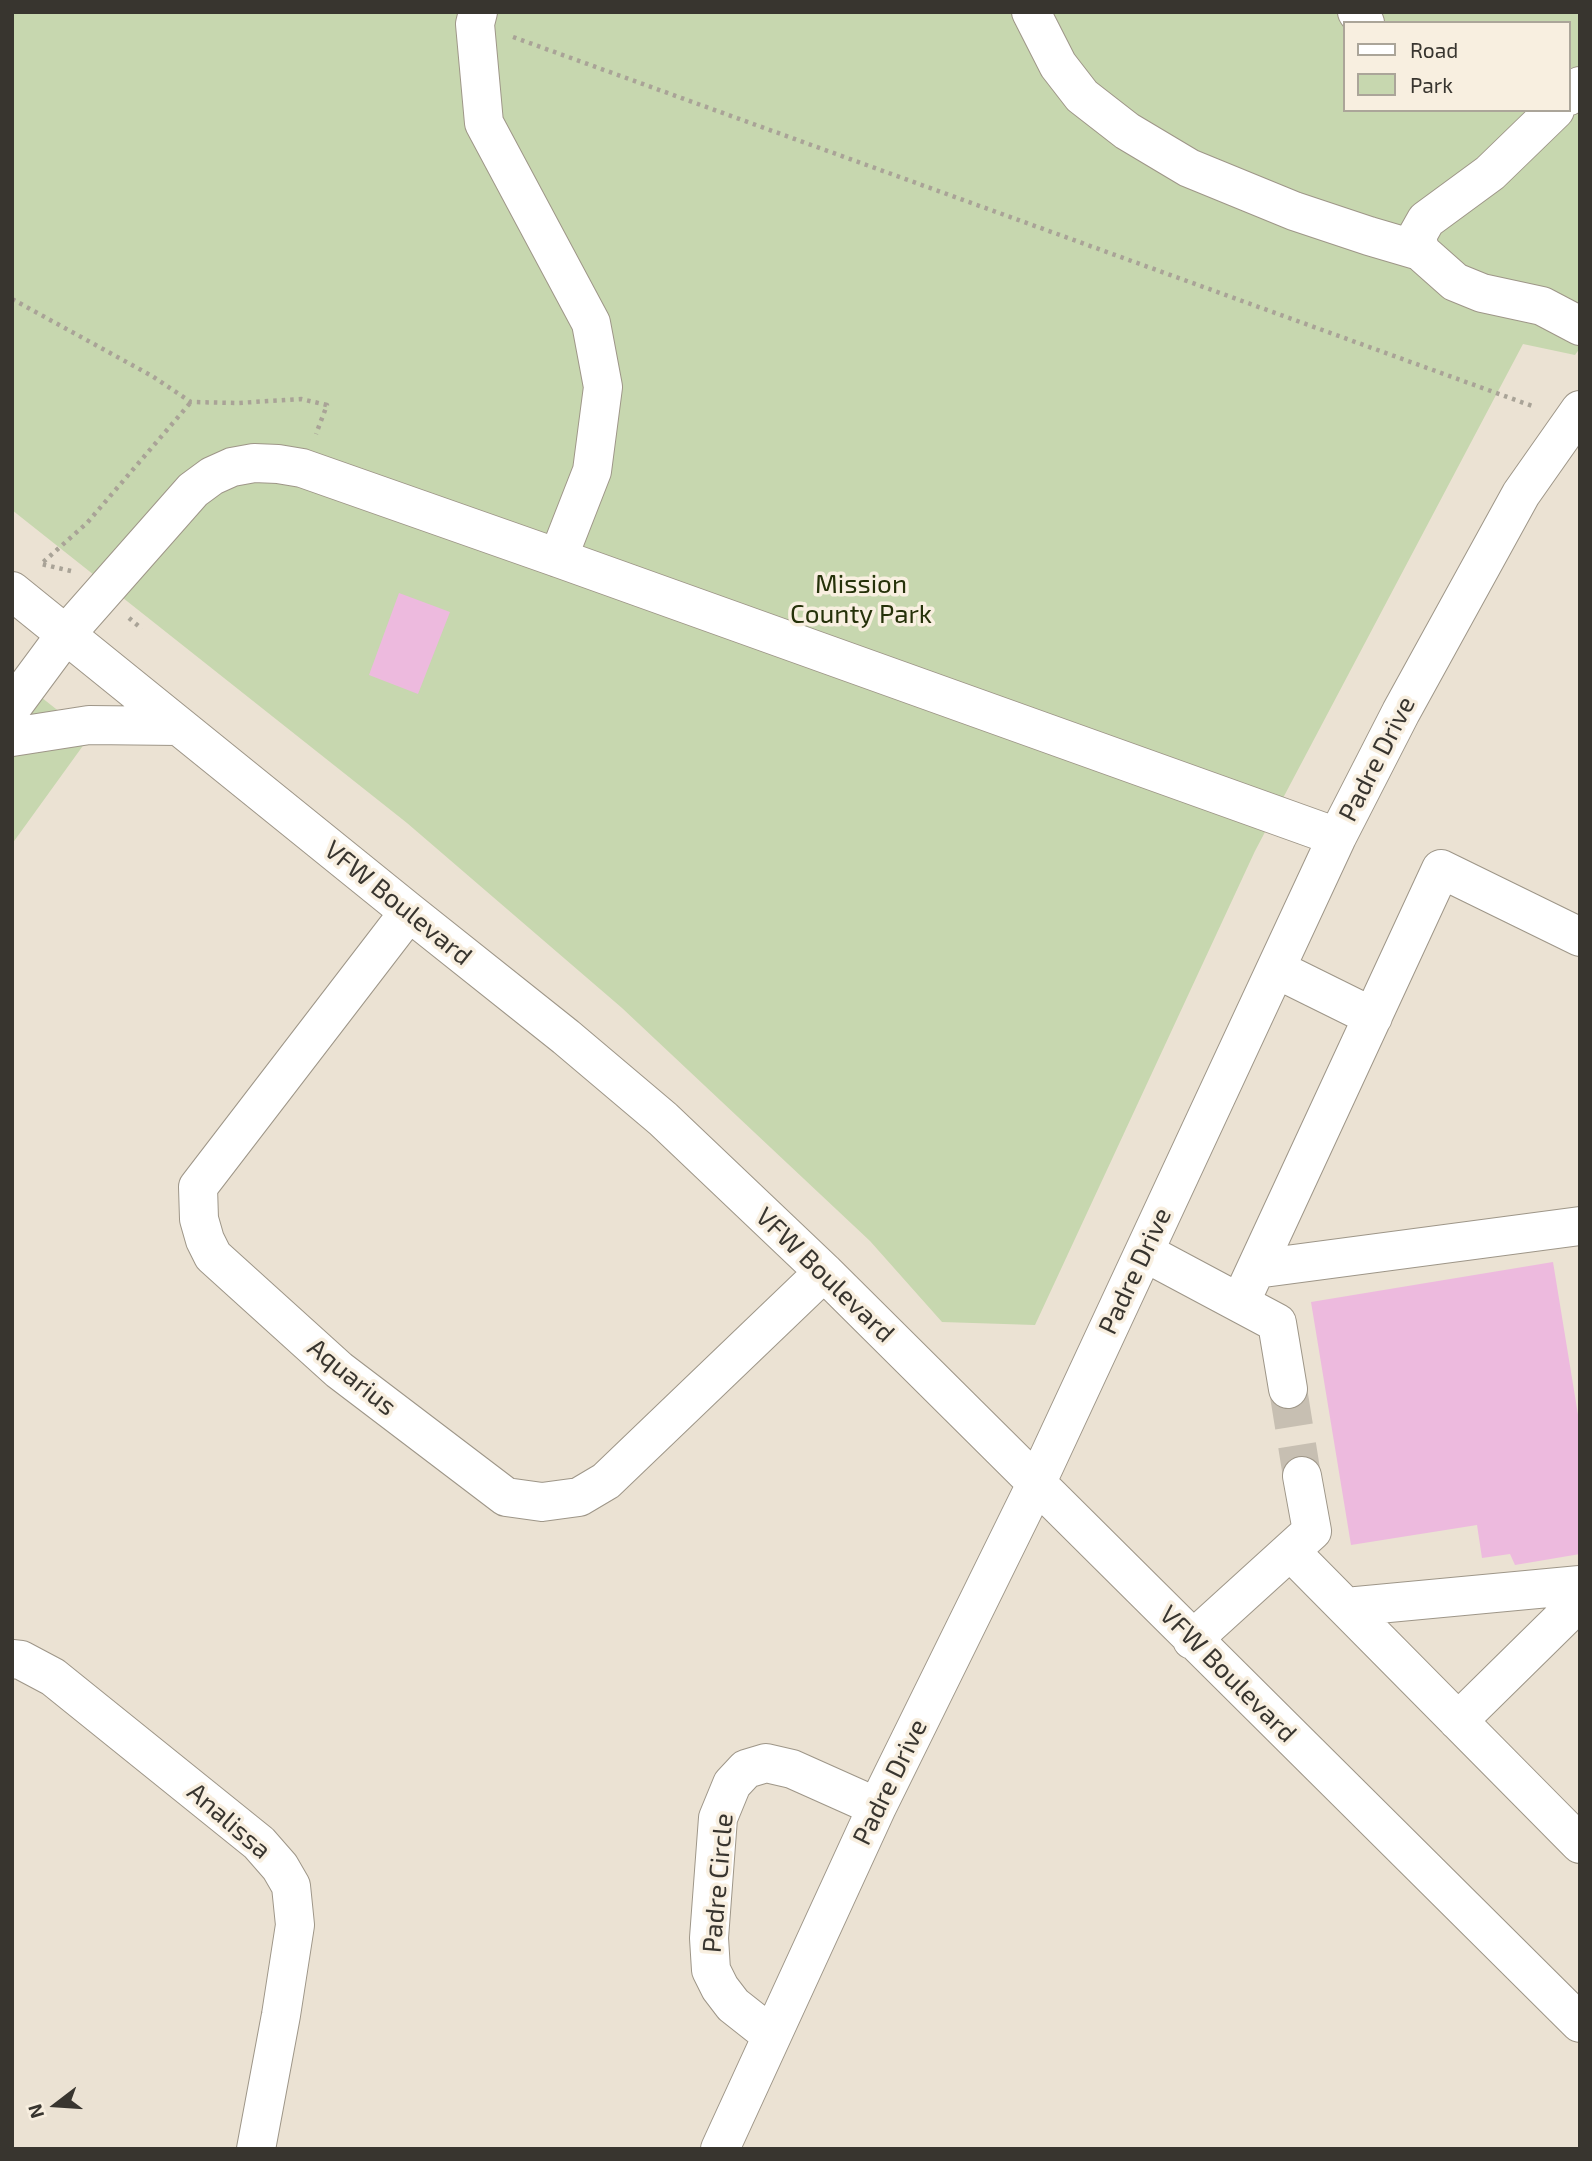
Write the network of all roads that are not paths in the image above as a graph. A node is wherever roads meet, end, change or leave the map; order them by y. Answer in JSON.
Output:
{"nodes":[{"id":1,"x":1031,"y":12,"type":"edge"},
{"id":2,"x":476,"y":18,"type":"edge"},
{"id":3,"x":1553,"y":112,"type":"edge"},
{"id":4,"x":1420,"y":251,"type":"junction"},
{"id":5,"x":1580,"y":326,"type":"edge"},
{"id":6,"x":1576,"y":415,"type":"edge"},
{"id":7,"x":558,"y":558,"type":"junction"},
{"id":8,"x":12,"y":591,"type":"edge"},
{"id":9,"x":66,"y":634,"type":"junction"},
{"id":10,"x":12,"y":707,"type":"edge"},
{"id":11,"x":179,"y":726,"type":"junction"},
{"id":12,"x":12,"y":737,"type":"edge"},
{"id":13,"x":1337,"y":837,"type":"junction"},
{"id":14,"x":409,"y":912,"type":"junction"},
{"id":15,"x":1580,"y":937,"type":"edge"},
{"id":16,"x":1276,"y":969,"type":"junction"},
{"id":17,"x":1373,"y":1017,"type":"junction"},
{"id":18,"x":1580,"y":1226,"type":"edge"},
{"id":19,"x":1144,"y":1252,"type":"junction"},
{"id":20,"x":1256,"y":1269,"type":"junction"},
{"id":21,"x":824,"y":1272,"type":"junction"},
{"id":22,"x":1240,"y":1303,"type":"junction"},
{"id":23,"x":1288,"y":1389,"type":"tunnel mouth"},
{"id":24,"x":1302,"y":1476,"type":"tunnel mouth"},
{"id":25,"x":1036,"y":1484,"type":"junction"},
{"id":26,"x":1290,"y":1551,"type":"junction"},
{"id":27,"x":1580,"y":1585,"type":"edge"},
{"id":28,"x":1580,"y":1601,"type":"edge"},
{"id":29,"x":1346,"y":1607,"type":"junction"},
{"id":30,"x":1192,"y":1640,"type":"junction"},
{"id":31,"x":12,"y":1659,"type":"edge"},
{"id":32,"x":1458,"y":1721,"type":"junction"},
{"id":33,"x":877,"y":1807,"type":"junction"},
{"id":34,"x":1580,"y":1844,"type":"edge"},
{"id":35,"x":1580,"y":2023,"type":"edge"},
{"id":36,"x":771,"y":2035,"type":"junction"},
{"id":37,"x":256,"y":2149,"type":"edge"},
{"id":38,"x":720,"y":2149,"type":"edge"}],
"edges":[{"from":1,"to":4,"type":"street"},
{"from":2,"to":7,"type":"street"},
{"from":3,"to":4,"type":"street"},
{"from":4,"to":5,"type":"street"},
{"from":6,"to":13,"type":"street","name":"Padre Drive"},
{"from":7,"to":9,"type":"street"},
{"from":7,"to":13,"type":"street"},
{"from":8,"to":9,"type":"street","name":"VFW Boulevard"},
{"from":9,"to":10,"type":"street"},
{"from":9,"to":11,"type":"street","name":"VFW Boulevard"},
{"from":11,"to":12,"type":"street"},
{"from":11,"to":14,"type":"street","name":"VFW Boulevard"},
{"from":13,"to":16,"type":"street","name":"Padre Drive"},
{"from":14,"to":21,"type":"street","name":"VFW Boulevard"},
{"from":14,"to":21,"type":"street","name":"Aquarius"},
{"from":15,"to":17,"type":"street"},
{"from":16,"to":17,"type":"street"},
{"from":16,"to":19,"type":"street","name":"Padre Drive"},
{"from":17,"to":20,"type":"street"},
{"from":18,"to":20,"type":"street"},
{"from":19,"to":22,"type":"street"},
{"from":19,"to":25,"type":"street","name":"Padre Drive"},
{"from":20,"to":22,"type":"street"},
{"from":21,"to":25,"type":"street","name":"VFW Boulevard"},
{"from":22,"to":23,"type":"street"},
{"from":24,"to":26,"type":"street"},
{"from":25,"to":30,"type":"street","name":"VFW Boulevard"},
{"from":25,"to":33,"type":"street","name":"Padre Drive"},
{"from":26,"to":29,"type":"street"},
{"from":26,"to":30,"type":"street"},
{"from":27,"to":29,"type":"street"},
{"from":28,"to":32,"type":"street"},
{"from":29,"to":32,"type":"street"},
{"from":30,"to":35,"type":"street","name":"VFW Boulevard"},
{"from":31,"to":37,"type":"street","name":"Analissa"},
{"from":32,"to":34,"type":"street"},
{"from":33,"to":36,"type":"street","name":"Padre Drive"},
{"from":33,"to":36,"type":"street","name":"Padre Circle"},
{"from":36,"to":38,"type":"street","name":"Padre Drive"}]}
